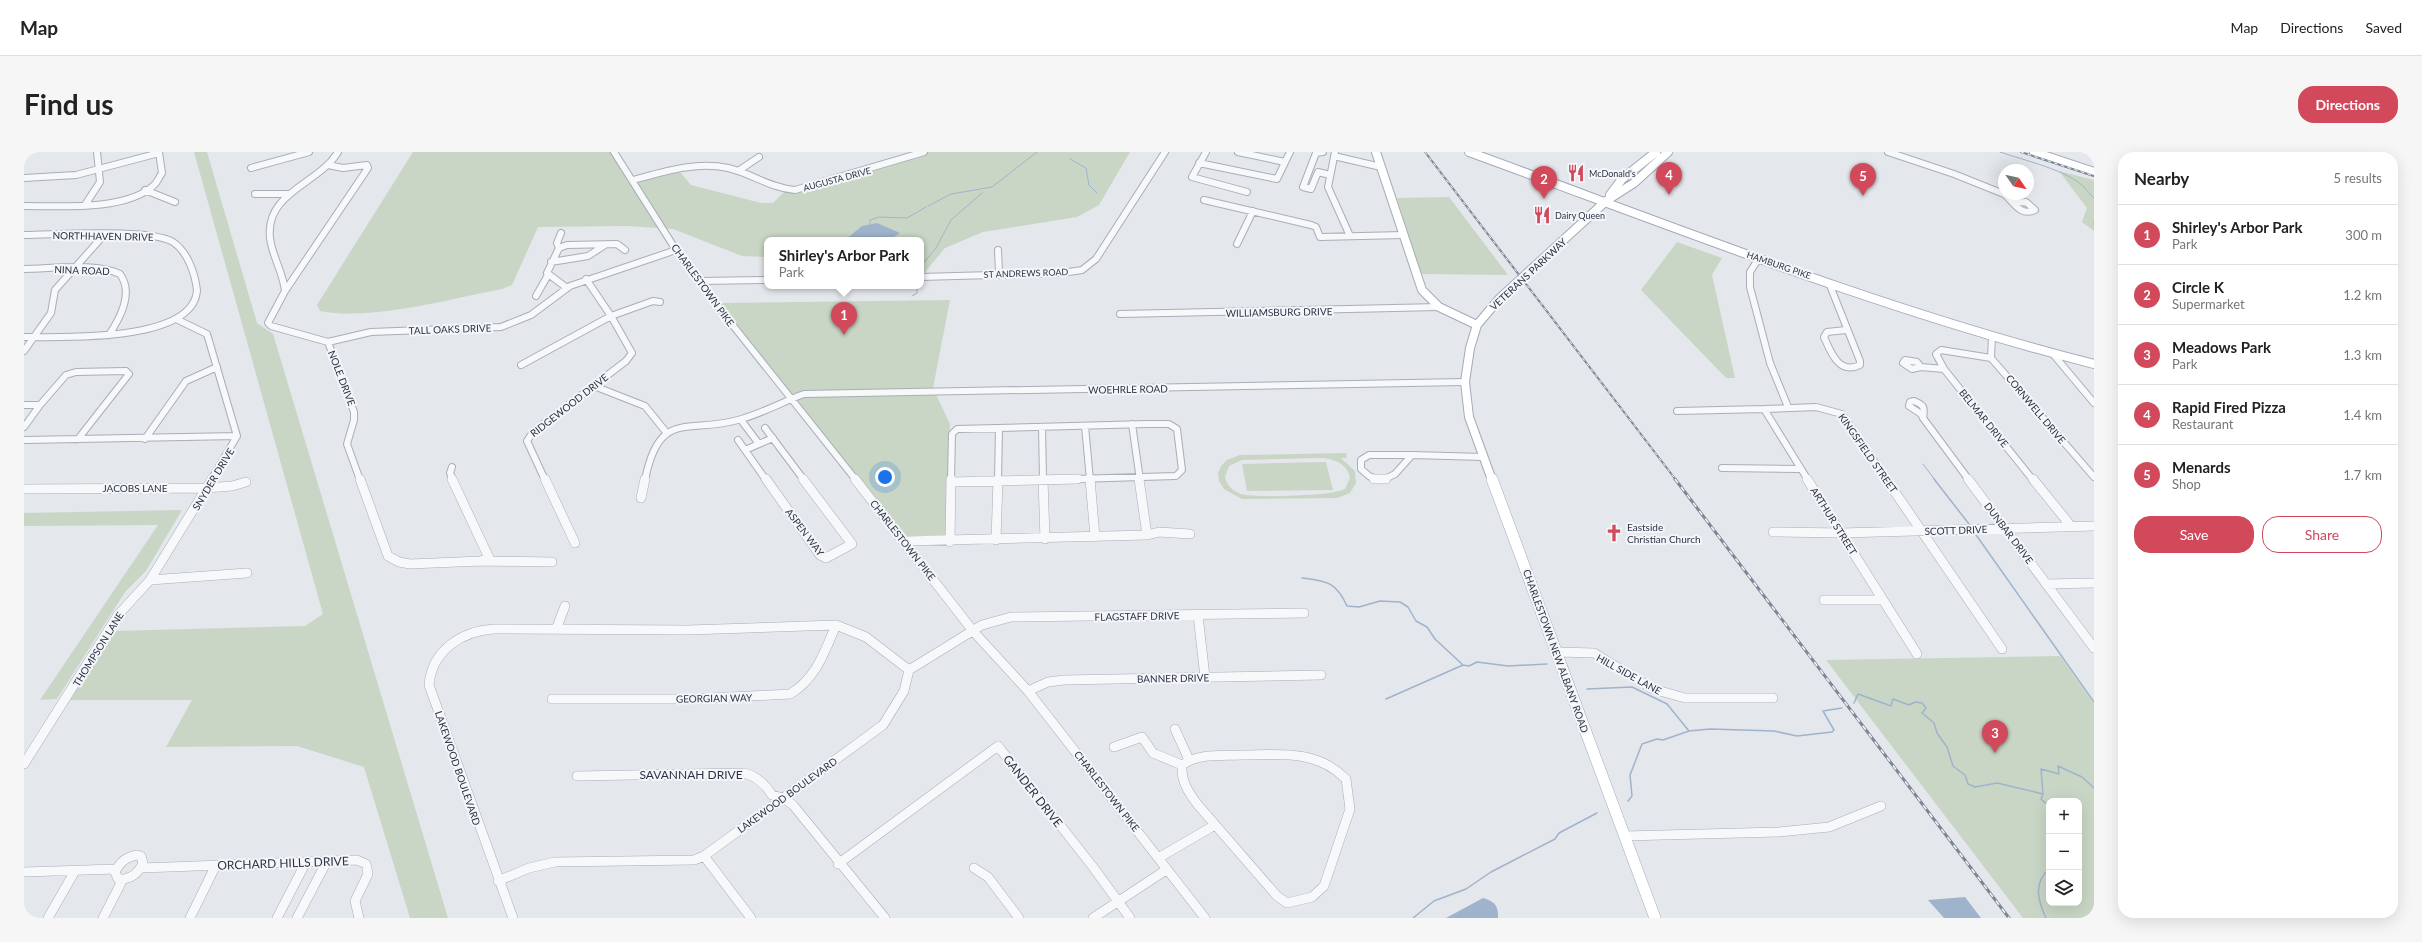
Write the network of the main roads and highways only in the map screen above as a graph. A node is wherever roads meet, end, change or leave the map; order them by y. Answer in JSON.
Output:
{"nodes":[{"id":1,"x":1376,"y":152,"type":"edge"},
{"id":2,"x":1469,"y":152,"type":"edge"},
{"id":3,"x":1656,"y":152,"type":"edge"},
{"id":4,"x":1668,"y":152,"type":"edge"},
{"id":5,"x":2034,"y":152,"type":"edge"},
{"id":6,"x":2094,"y":172,"type":"edge"},
{"id":7,"x":1606,"y":202,"type":"junction"},
{"id":8,"x":1477,"y":325,"type":"junction"},
{"id":9,"x":2094,"y":364,"type":"edge"},
{"id":10,"x":1465,"y":382,"type":"joint"},
{"id":11,"x":1655,"y":918,"type":"edge"}],
"edges":[{"from":1,"to":8,"type":"main road"},
{"from":2,"to":7,"type":"main road","name":"HAMBURG PIKE"},
{"from":3,"to":7,"type":"main road","name":"VETERANS PARKWAY"},
{"from":4,"to":7,"type":"main road","name":"VETERANS PARKWAY"},
{"from":5,"to":6,"type":"main road"},
{"from":7,"to":8,"type":"main road","name":"VETERANS PARKWAY"},
{"from":7,"to":9,"type":"main road","name":"HAMBURG PIKE"},
{"from":8,"to":10,"type":"main road","name":"VETERANS PARKWAY"},
{"from":10,"to":11,"type":"main road","name":"CHARLESTOWN NEW ALBANY ROAD"}]}
